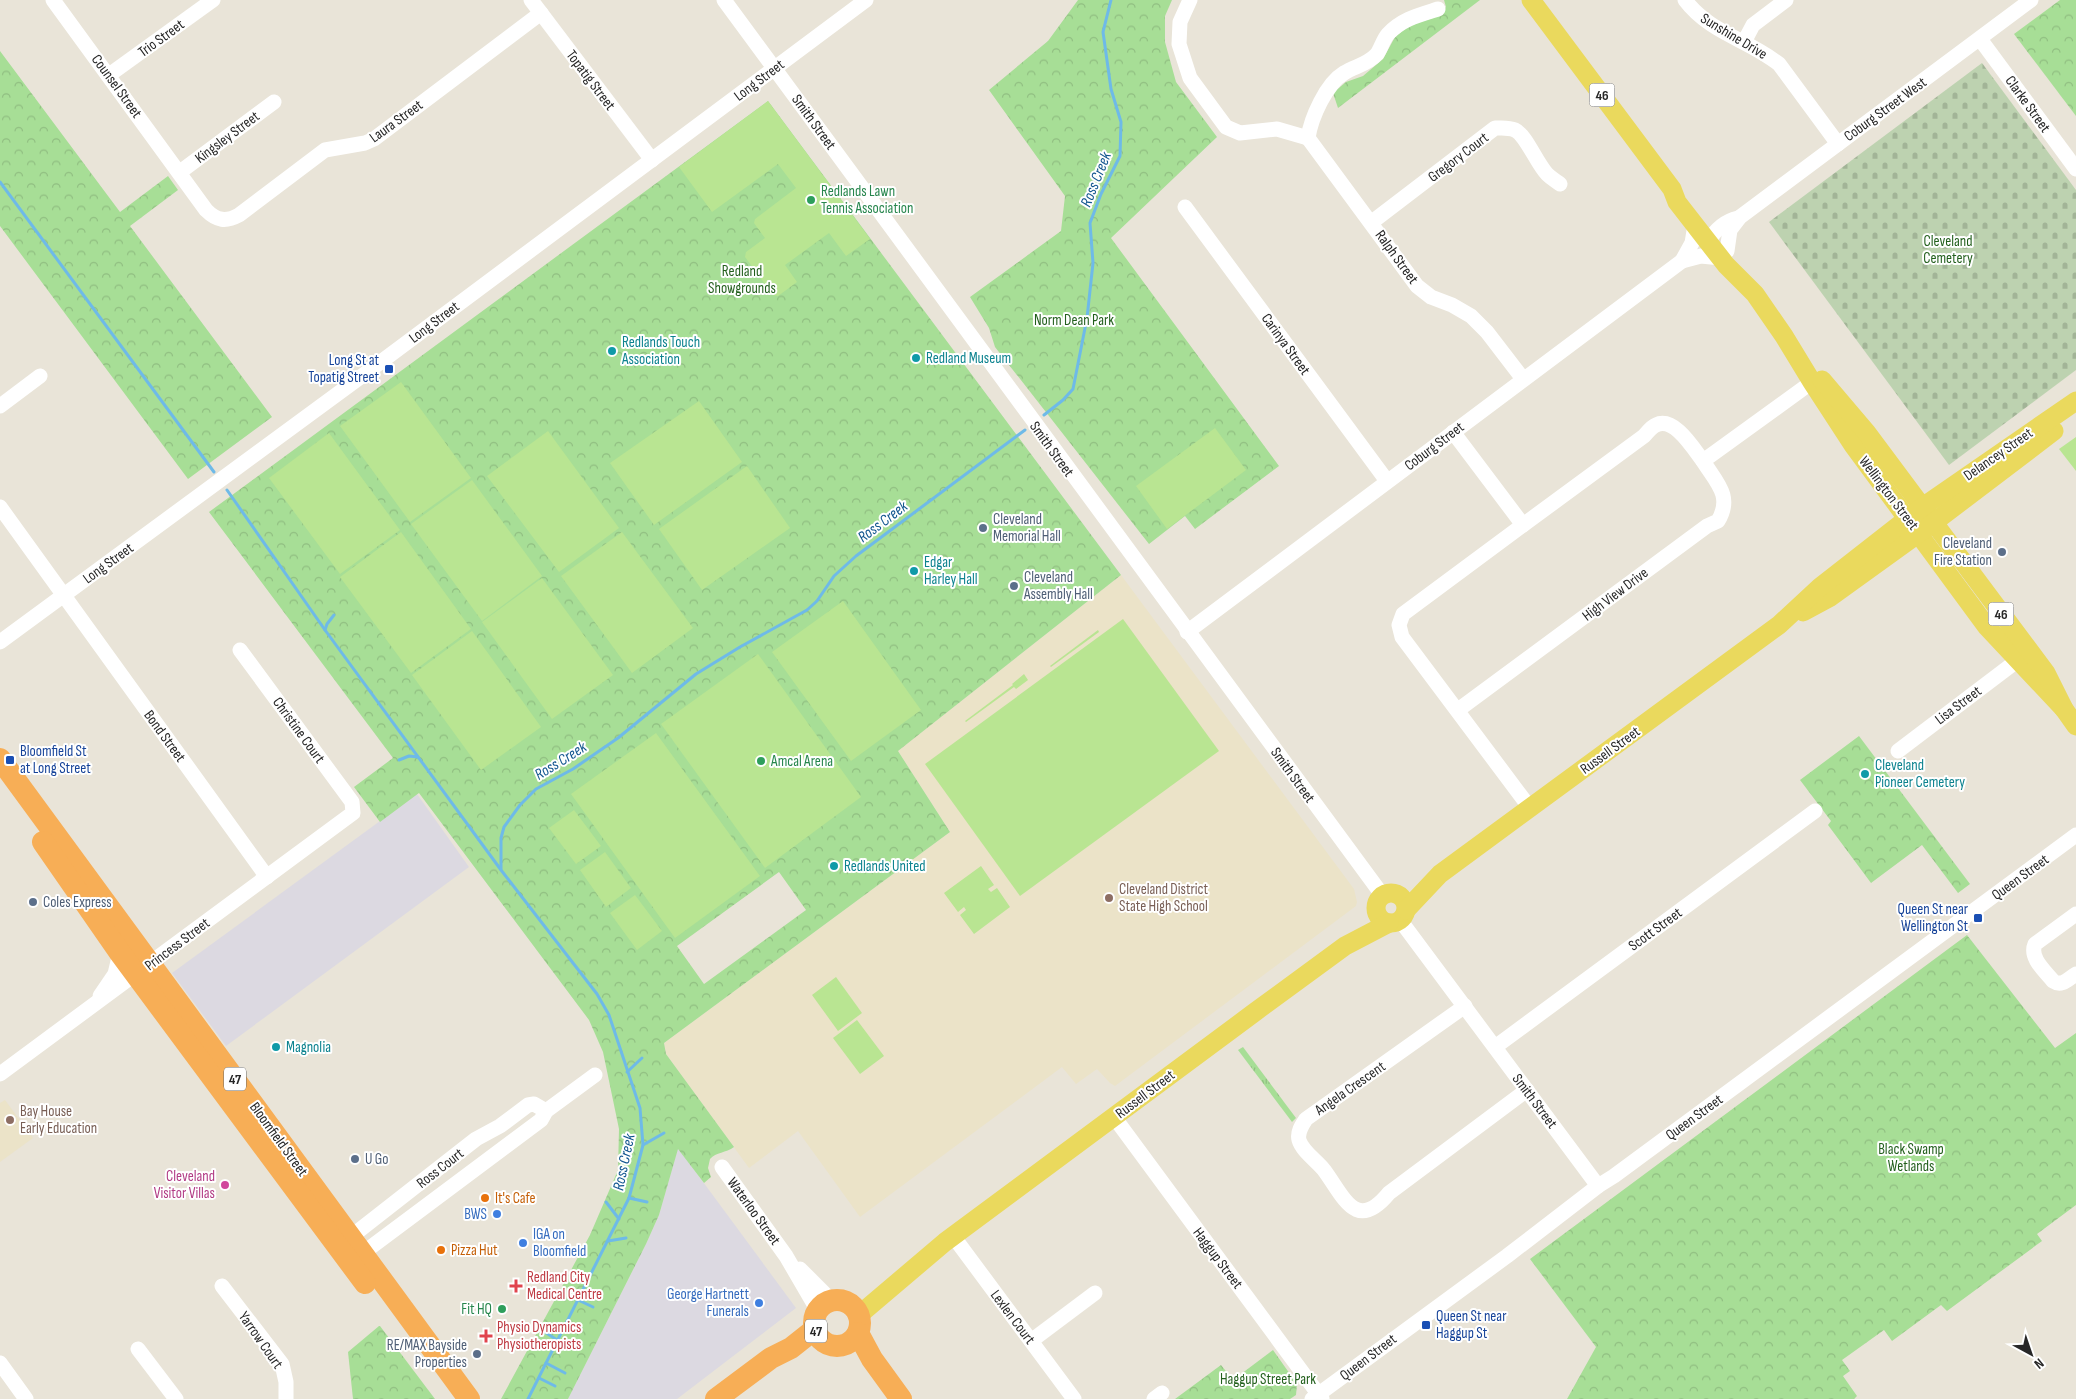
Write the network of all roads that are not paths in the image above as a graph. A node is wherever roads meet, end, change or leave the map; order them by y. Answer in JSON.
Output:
{"nodes":[{"id":1,"x":53,"y":0,"type":"edge"},
{"id":2,"x":213,"y":0,"type":"edge"},
{"id":3,"x":531,"y":0,"type":"edge"},
{"id":4,"x":724,"y":0,"type":"edge"},
{"id":5,"x":866,"y":0,"type":"edge"},
{"id":6,"x":1190,"y":0,"type":"edge"},
{"id":7,"x":1531,"y":0,"type":"edge"},
{"id":8,"x":1685,"y":0,"type":"edge"},
{"id":9,"x":1786,"y":0,"type":"edge"},
{"id":10,"x":2031,"y":0,"type":"edge"},
{"id":11,"x":1438,"y":9,"type":"dead end"},
{"id":12,"x":541,"y":14,"type":"junction"},
{"id":13,"x":1980,"y":39,"type":"junction"},
{"id":14,"x":1744,"y":42,"type":"junction"},
{"id":15,"x":775,"y":69,"type":"junction"},
{"id":16,"x":109,"y":76,"type":"junction"},
{"id":17,"x":274,"y":102,"type":"dead end"},
{"id":18,"x":1308,"y":138,"type":"junction"},
{"id":19,"x":1838,"y":144,"type":"junction"},
{"id":20,"x":652,"y":160,"type":"junction"},
{"id":21,"x":2076,"y":169,"type":"edge"},
{"id":22,"x":180,"y":172,"type":"junction"},
{"id":23,"x":1560,"y":184,"type":"dead end"},
{"id":24,"x":1672,"y":189,"type":"junction"},
{"id":25,"x":1186,"y":207,"type":"dead end"},
{"id":26,"x":1740,"y":217,"type":"junction"},
{"id":27,"x":1372,"y":222,"type":"junction"},
{"id":28,"x":1695,"y":225,"type":"junction"},
{"id":29,"x":1711,"y":238,"type":"junction"},
{"id":30,"x":1724,"y":254,"type":"junction"},
{"id":31,"x":1682,"y":261,"type":"junction"},
{"id":32,"x":1784,"y":336,"type":"junction"},
{"id":33,"x":40,"y":376,"type":"dead end"},
{"id":34,"x":1523,"y":379,"type":"junction"},
{"id":35,"x":1812,"y":382,"type":"junction"},
{"id":36,"x":2076,"y":402,"type":"edge"},
{"id":37,"x":0,"y":406,"type":"edge"},
{"id":38,"x":2076,"y":412,"type":"edge"},
{"id":39,"x":1453,"y":432,"type":"junction"},
{"id":40,"x":1703,"y":461,"type":"junction"},
{"id":41,"x":1387,"y":481,"type":"junction"},
{"id":42,"x":0,"y":507,"type":"edge"},
{"id":43,"x":1920,"y":520,"type":"junction"},
{"id":44,"x":1523,"y":525,"type":"junction"},
{"id":45,"x":63,"y":595,"type":"junction"},
{"id":46,"x":1187,"y":632,"type":"junction"},
{"id":47,"x":0,"y":642,"type":"edge"},
{"id":48,"x":240,"y":650,"type":"dead end"},
{"id":49,"x":2018,"y":660,"type":"junction"},
{"id":50,"x":2064,"y":709,"type":"junction"},
{"id":51,"x":1458,"y":710,"type":"junction"},
{"id":52,"x":2076,"y":726,"type":"edge"},
{"id":53,"x":1898,"y":751,"type":"dead end"},
{"id":54,"x":0,"y":759,"type":"edge"},
{"id":55,"x":0,"y":783,"type":"edge"},
{"id":56,"x":1530,"y":808,"type":"junction"},
{"id":57,"x":1815,"y":812,"type":"dead end"},
{"id":58,"x":353,"y":813,"type":"joint"},
{"id":59,"x":2076,"y":836,"type":"edge"},
{"id":60,"x":267,"y":877,"type":"junction"},
{"id":61,"x":1392,"y":908,"type":"junction"},
{"id":62,"x":2076,"y":914,"type":"edge"},
{"id":63,"x":120,"y":953,"type":"junction"},
{"id":64,"x":143,"y":968,"type":"junction"},
{"id":65,"x":2076,"y":974,"type":"edge"},
{"id":66,"x":93,"y":1005,"type":"junction"},
{"id":67,"x":1464,"y":1006,"type":"junction"},
{"id":68,"x":1495,"y":1047,"type":"junction"},
{"id":69,"x":0,"y":1074,"type":"edge"},
{"id":70,"x":595,"y":1075,"type":"dead end"},
{"id":71,"x":1527,"y":1090,"type":"junction"},
{"id":72,"x":546,"y":1111,"type":"junction"},
{"id":73,"x":1114,"y":1117,"type":"junction"},
{"id":74,"x":476,"y":1139,"type":"junction"},
{"id":75,"x":490,"y":1158,"type":"junction"},
{"id":76,"x":722,"y":1167,"type":"dead end"},
{"id":77,"x":1598,"y":1186,"type":"junction"},
{"id":78,"x":949,"y":1239,"type":"junction"},
{"id":79,"x":351,"y":1250,"type":"junction"},
{"id":80,"x":222,"y":1286,"type":"dead end"},
{"id":81,"x":1095,"y":1293,"type":"dead end"},
{"id":82,"x":837,"y":1323,"type":"junction"},
{"id":83,"x":1031,"y":1341,"type":"junction"},
{"id":84,"x":138,"y":1349,"type":"dead end"},
{"id":85,"x":0,"y":1363,"type":"edge"},
{"id":86,"x":1318,"y":1397,"type":"edge"},
{"id":87,"x":26,"y":1399,"type":"edge"},
{"id":88,"x":176,"y":1399,"type":"edge"},
{"id":89,"x":286,"y":1399,"type":"edge"},
{"id":90,"x":451,"y":1399,"type":"edge"},
{"id":91,"x":469,"y":1399,"type":"edge"},
{"id":92,"x":716,"y":1399,"type":"edge"},
{"id":93,"x":737,"y":1399,"type":"edge"},
{"id":94,"x":884,"y":1399,"type":"edge"},
{"id":95,"x":901,"y":1399,"type":"edge"},
{"id":96,"x":1074,"y":1399,"type":"edge"}],
"edges":[{"from":1,"to":16,"type":"street","name":"Counsel Street"},
{"from":2,"to":16,"type":"street","name":"Trio Street"},
{"from":3,"to":12,"type":"street","name":"Topatig Street"},
{"from":4,"to":15,"type":"street","name":"Smith Street"},
{"from":5,"to":15,"type":"street","name":"Long Street"},
{"from":6,"to":18,"type":"street"},
{"from":7,"to":24,"type":"main road","name":"Wellington Street","number":"46"},
{"from":8,"to":14,"type":"street","name":"Sunshine Drive"},
{"from":9,"to":14,"type":"street"},
{"from":10,"to":13,"type":"street","name":"Coburg Street West"},
{"from":11,"to":18,"type":"street"},
{"from":12,"to":20,"type":"street","name":"Topatig Street"},
{"from":12,"to":22,"type":"street","name":"Laura Street"},
{"from":13,"to":19,"type":"street","name":"Coburg Street West"},
{"from":13,"to":21,"type":"street","name":"Clarke Street"},
{"from":14,"to":19,"type":"street","name":"Sunshine Drive"},
{"from":15,"to":20,"type":"street","name":"Long Street"},
{"from":15,"to":46,"type":"street","name":"Smith Street"},
{"from":16,"to":22,"type":"street","name":"Counsel Street"},
{"from":17,"to":22,"type":"street","name":"Kingsley Street"},
{"from":18,"to":27,"type":"street","name":"Ralph Street"},
{"from":19,"to":26,"type":"street","name":"Coburg Street West"},
{"from":20,"to":45,"type":"street","name":"Long Street"},
{"from":23,"to":27,"type":"street","name":"Gregory Court"},
{"from":24,"to":28,"type":"main road","name":"Wellington Street","number":"46"},
{"from":24,"to":29,"type":"main road","name":"Wellington Street","number":"46"},
{"from":25,"to":41,"type":"street","name":"Carinya Street"},
{"from":26,"to":29,"type":"street","name":"Coburg Street West"},
{"from":26,"to":30,"type":"street","name":"Coburg Street West"},
{"from":27,"to":34,"type":"street","name":"Ralph Street"},
{"from":28,"to":29,"type":"main road","name":"Wellington Street","number":"46"},
{"from":28,"to":31,"type":"street","name":"Coburg Street"},
{"from":29,"to":30,"type":"main road","name":"Wellington Street","number":"46"},
{"from":30,"to":31,"type":"street","name":"Coburg Street"},
{"from":30,"to":32,"type":"main road","name":"Wellington Street","number":"46"},
{"from":31,"to":34,"type":"street","name":"Coburg Street"},
{"from":32,"to":35,"type":"main road","name":"Wellington Street","number":"46"},
{"from":32,"to":43,"type":"main road","name":"Wellington Street","number":"46"},
{"from":33,"to":37,"type":"street"},
{"from":34,"to":39,"type":"street","name":"Coburg Street"},
{"from":35,"to":40,"type":"street"},
{"from":35,"to":43,"type":"main road","name":"Wellington Street","number":"46"},
{"from":36,"to":43,"type":"main road","name":"Delancey Street"},
{"from":38,"to":43,"type":"main road","name":"Delancey Street"},
{"from":39,"to":41,"type":"street","name":"Coburg Street"},
{"from":39,"to":44,"type":"street"},
{"from":40,"to":44,"type":"street","name":"High View Drive"},
{"from":40,"to":51,"type":"street","name":"High View Drive"},
{"from":41,"to":46,"type":"street","name":"Coburg Street"},
{"from":42,"to":45,"type":"street","name":"Bond Street"},
{"from":43,"to":49,"type":"main road","name":"Wellington Street","number":"46"},
{"from":43,"to":50,"type":"main road","name":"Wellington Street","number":"46"},
{"from":43,"to":56,"type":"main road","name":"Russell Street"},
{"from":44,"to":51,"type":"street","name":"High View Drive"},
{"from":45,"to":47,"type":"street","name":"Long Street"},
{"from":45,"to":60,"type":"street","name":"Bond Street"},
{"from":46,"to":61,"type":"street","name":"Smith Street"},
{"from":48,"to":58,"type":"street","name":"Christine Court"},
{"from":49,"to":50,"type":"main road","name":"Wellington Street","number":"46"},
{"from":49,"to":53,"type":"street","name":"Lisa Street"},
{"from":50,"to":52,"type":"main road","name":"Wellington Street","number":"46"},
{"from":51,"to":56,"type":"street","name":"High View Drive"},
{"from":54,"to":64,"type":"highway","name":"Bloomfield Street","number":"47"},
{"from":55,"to":63,"type":"highway","name":"Bloomfield Street","number":"47"},
{"from":56,"to":61,"type":"main road","name":"Russell Street"},
{"from":57,"to":68,"type":"street","name":"Scott Street"},
{"from":58,"to":60,"type":"street","name":"Princess Street"},
{"from":59,"to":77,"type":"street","name":"Queen Street"},
{"from":60,"to":64,"type":"street","name":"Princess Street"},
{"from":61,"to":67,"type":"street","name":"Smith Street"},
{"from":61,"to":73,"type":"main road","name":"Russell Street"},
{"from":62,"to":65,"type":"street"},
{"from":63,"to":64,"type":"highway","name":"Bloomfield Street","number":"47"},
{"from":63,"to":66,"type":"street"},
{"from":64,"to":66,"type":"street","name":"Princess Street"},
{"from":64,"to":79,"type":"highway","name":"Bloomfield Street","number":"47"},
{"from":66,"to":69,"type":"street","name":"Princess Street"},
{"from":67,"to":68,"type":"street","name":"Smith Street"},
{"from":67,"to":71,"type":"street","name":"Angela Crescent"},
{"from":68,"to":71,"type":"street","name":"Smith Street"},
{"from":70,"to":72,"type":"street","name":"Ross Court"},
{"from":71,"to":77,"type":"street","name":"Smith Street"},
{"from":72,"to":74,"type":"street","name":"Ross Court"},
{"from":72,"to":75,"type":"street","name":"Ross Court"},
{"from":73,"to":78,"type":"main road","name":"Russell Street"},
{"from":73,"to":86,"type":"street","name":"Haggup Street"},
{"from":74,"to":75,"type":"street"},
{"from":74,"to":79,"type":"street","name":"Ross Court"},
{"from":75,"to":79,"type":"street","name":"Ross Court"},
{"from":76,"to":82,"type":"street","name":"Waterloo Street"},
{"from":77,"to":86,"type":"street","name":"Queen Street"},
{"from":78,"to":82,"type":"main road","name":"Russell Street"},
{"from":78,"to":83,"type":"street","name":"Lexlen Court"},
{"from":79,"to":90,"type":"highway","name":"Bloomfield Street","number":"47"},
{"from":79,"to":91,"type":"highway","name":"Bloomfield Street","number":"47"},
{"from":80,"to":89,"type":"street","name":"Yarrow Court"},
{"from":81,"to":83,"type":"street"},
{"from":82,"to":92,"type":"highway","name":"Russell Street","number":"47"},
{"from":82,"to":93,"type":"highway","name":"Russell Street","number":"47"},
{"from":82,"to":94,"type":"highway","name":"Waterloo Street","number":"47"},
{"from":82,"to":95,"type":"highway","name":"Waterloo Street"},
{"from":83,"to":96,"type":"street","name":"Lexlen Court"},
{"from":84,"to":88,"type":"street"},
{"from":85,"to":87,"type":"street"}]}
